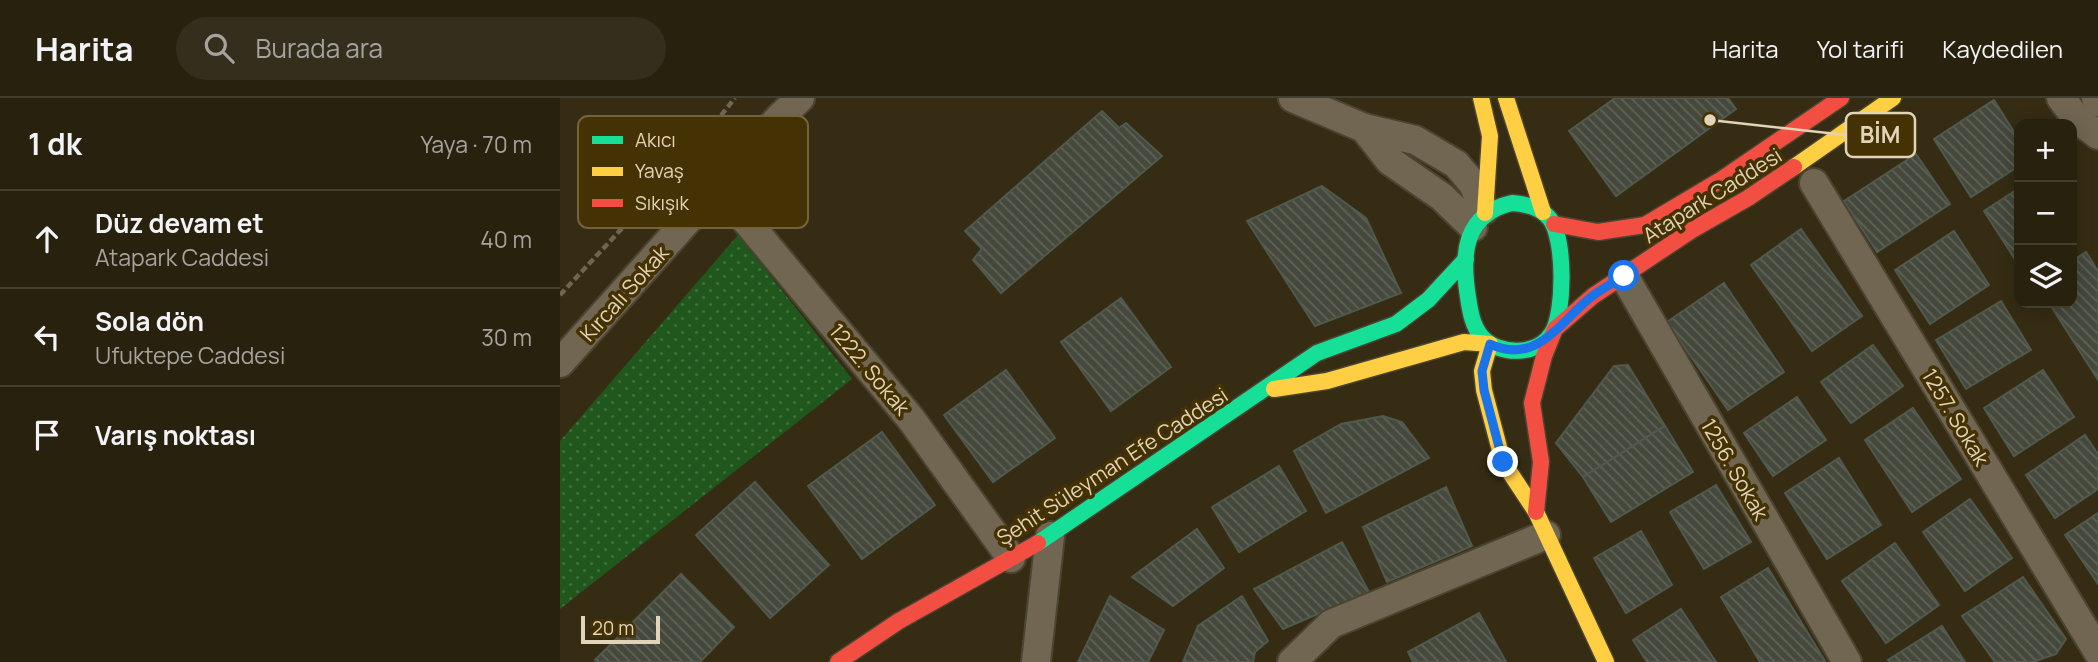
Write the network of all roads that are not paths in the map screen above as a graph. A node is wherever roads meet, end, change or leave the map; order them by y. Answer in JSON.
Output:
{"nodes":[{"id":1,"x":800,"y":98,"type":"edge"},
{"id":2,"x":1293,"y":98,"type":"edge"},
{"id":3,"x":1481,"y":98,"type":"edge"},
{"id":4,"x":1506,"y":98,"type":"edge"},
{"id":5,"x":1841,"y":98,"type":"edge"},
{"id":6,"x":1893,"y":98,"type":"edge"},
{"id":7,"x":2061,"y":98,"type":"edge"},
{"id":8,"x":781,"y":116,"type":"edge"},
{"id":9,"x":2098,"y":135,"type":"edge"},
{"id":10,"x":1814,"y":183,"type":"dead end"},
{"id":11,"x":1548,"y":218,"type":"junction"},
{"id":12,"x":1479,"y":220,"type":"junction"},
{"id":13,"x":681,"y":228,"type":"edge"},
{"id":14,"x":752,"y":228,"type":"edge"},
{"id":15,"x":1466,"y":259,"type":"junction"},
{"id":16,"x":1624,"y":276,"type":"junction"},
{"id":17,"x":1555,"y":329,"type":"junction"},
{"id":18,"x":1490,"y":344,"type":"junction"},
{"id":19,"x":560,"y":363,"type":"edge"},
{"id":20,"x":1265,"y":390,"type":"junction"},
{"id":21,"x":1541,"y":524,"type":"junction"},
{"id":22,"x":1050,"y":536,"type":"junction"},
{"id":23,"x":1011,"y":558,"type":"junction"},
{"id":24,"x":2098,"y":652,"type":"edge"},
{"id":25,"x":838,"y":662,"type":"edge"},
{"id":26,"x":1036,"y":662,"type":"edge"},
{"id":27,"x":1292,"y":662,"type":"edge"},
{"id":28,"x":1606,"y":662,"type":"edge"},
{"id":29,"x":1847,"y":662,"type":"edge"}],
"edges":[{"from":1,"to":8,"type":"street","name":"Kırcalı Sokak"},
{"from":2,"to":12,"type":"street"},
{"from":3,"to":12,"type":"street"},
{"from":4,"to":11,"type":"street"},
{"from":5,"to":11,"type":"street"},
{"from":6,"to":16,"type":"street","name":"Atapark Caddesi"},
{"from":7,"to":9,"type":"street"},
{"from":10,"to":24,"type":"street","name":"1257. Sokak"},
{"from":11,"to":12,"type":"street"},
{"from":11,"to":17,"type":"street"},
{"from":12,"to":15,"type":"street"},
{"from":13,"to":19,"type":"street","name":"Kırcalı Sokak"},
{"from":14,"to":23,"type":"street","name":"1222. Sokak"},
{"from":15,"to":18,"type":"street"},
{"from":15,"to":20,"type":"street","name":"Şehit Süleyman Efe Caddesi"},
{"from":16,"to":17,"type":"street","name":"Atapark Caddesi"},
{"from":16,"to":29,"type":"street","name":"1256. Sokak"},
{"from":17,"to":18,"type":"street","name":"Atapark Caddesi"},
{"from":17,"to":21,"type":"street"},
{"from":18,"to":20,"type":"street","name":"Atapark Caddesi"},
{"from":18,"to":21,"type":"street"},
{"from":20,"to":22,"type":"street","name":"Şehit Süleyman Efe Caddesi"},
{"from":21,"to":27,"type":"street"},
{"from":21,"to":28,"type":"street"},
{"from":22,"to":23,"type":"street","name":"Şehit Süleyman Efe Caddesi"},
{"from":22,"to":26,"type":"street"},
{"from":23,"to":25,"type":"street","name":"Şehit Süleyman Efe Caddesi"}]}
